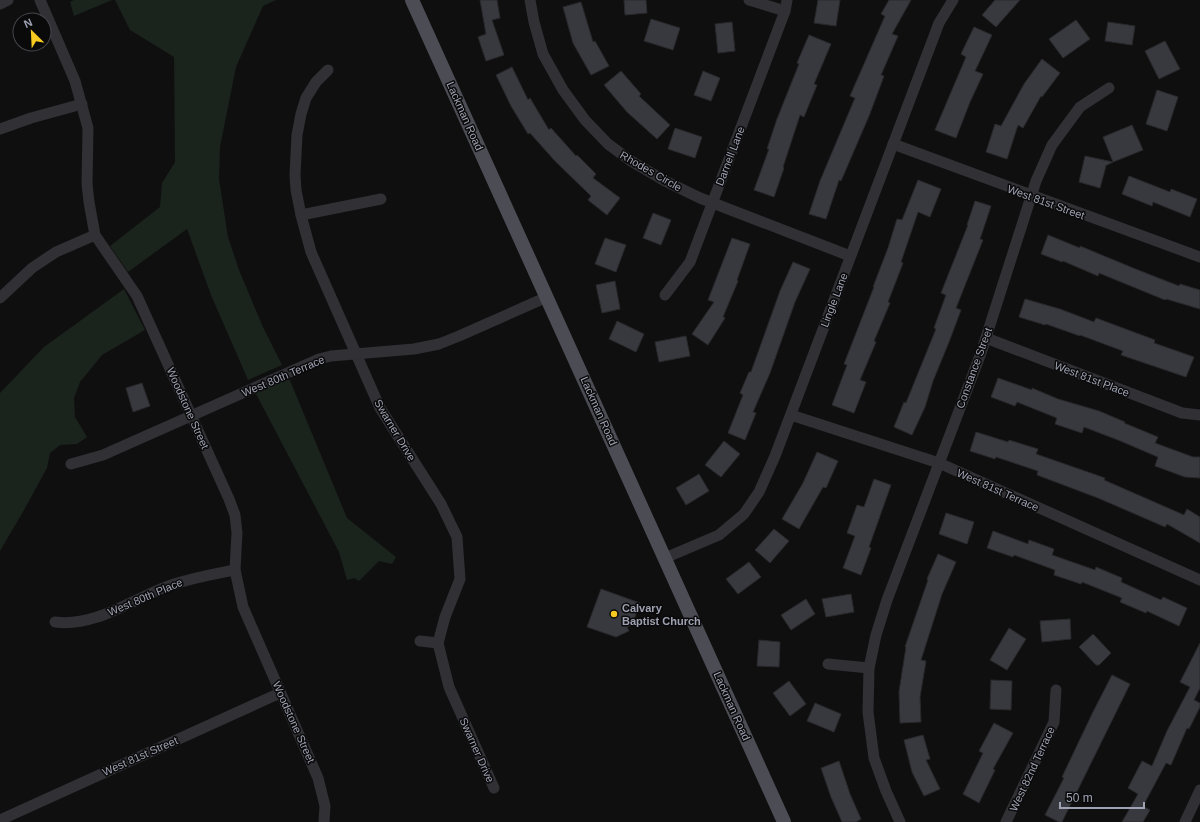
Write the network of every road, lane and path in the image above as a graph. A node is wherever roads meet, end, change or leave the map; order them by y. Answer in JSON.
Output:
{"nodes":[{"id":1,"x":8,"y":0,"type":"edge"},
{"id":2,"x":40,"y":0,"type":"edge"},
{"id":3,"x":412,"y":0,"type":"edge"},
{"id":4,"x":530,"y":0,"type":"edge"},
{"id":5,"x":749,"y":0,"type":"edge"},
{"id":6,"x":953,"y":0,"type":"edge"},
{"id":7,"x":0,"y":4,"type":"edge"},
{"id":8,"x":786,"y":5,"type":"edge"},
{"id":9,"x":328,"y":70,"type":"dead end"},
{"id":10,"x":1109,"y":88,"type":"dead end"},
{"id":11,"x":82,"y":104,"type":"junction"},
{"id":12,"x":0,"y":129,"type":"edge"},
{"id":13,"x":893,"y":144,"type":"junction"},
{"id":14,"x":1031,"y":196,"type":"junction"},
{"id":15,"x":381,"y":199,"type":"dead end"},
{"id":16,"x":713,"y":203,"type":"junction"},
{"id":17,"x":301,"y":215,"type":"junction"},
{"id":18,"x":95,"y":235,"type":"junction"},
{"id":19,"x":850,"y":256,"type":"junction"},
{"id":20,"x":1200,"y":257,"type":"edge"},
{"id":21,"x":665,"y":295,"type":"dead end"},
{"id":22,"x":547,"y":297,"type":"junction"},
{"id":23,"x":0,"y":298,"type":"edge"},
{"id":24,"x":986,"y":338,"type":"junction"},
{"id":25,"x":356,"y":354,"type":"junction"},
{"id":26,"x":791,"y":415,"type":"junction"},
{"id":27,"x":1200,"y":415,"type":"edge"},
{"id":28,"x":192,"y":416,"type":"junction"},
{"id":29,"x":939,"y":463,"type":"junction"},
{"id":30,"x":70,"y":464,"type":"dead end"},
{"id":31,"x":665,"y":558,"type":"junction"},
{"id":32,"x":235,"y":570,"type":"junction"},
{"id":33,"x":1200,"y":580,"type":"edge"},
{"id":34,"x":56,"y":622,"type":"dead end"},
{"id":35,"x":420,"y":641,"type":"dead end"},
{"id":36,"x":438,"y":642,"type":"junction"},
{"id":37,"x":828,"y":664,"type":"dead end"},
{"id":38,"x":869,"y":668,"type":"junction"},
{"id":39,"x":1056,"y":690,"type":"dead end"},
{"id":40,"x":280,"y":693,"type":"junction"},
{"id":41,"x":494,"y":788,"type":"dead end"},
{"id":42,"x":1200,"y":790,"type":"edge"},
{"id":43,"x":0,"y":820,"type":"edge"},
{"id":44,"x":324,"y":822,"type":"edge"},
{"id":45,"x":784,"y":822,"type":"edge"},
{"id":46,"x":900,"y":822,"type":"edge"},
{"id":47,"x":1006,"y":822,"type":"edge"},
{"id":48,"x":1185,"y":822,"type":"edge"}],
"edges":[{"from":1,"to":7,"type":"street"},
{"from":2,"to":11,"type":"street","name":"Woodstone Street"},
{"from":3,"to":22,"type":"main road","name":"Lackman Road"},
{"from":4,"to":16,"type":"street","name":"Rhodes Circle"},
{"from":5,"to":8,"type":"street","name":"Darnell Lane"},
{"from":6,"to":13,"type":"street","name":"Lingle Lane"},
{"from":8,"to":16,"type":"street","name":"Darnell Lane"},
{"from":9,"to":17,"type":"street","name":"Swarner Drive"},
{"from":10,"to":14,"type":"street","name":"Constance Street"},
{"from":11,"to":12,"type":"street"},
{"from":11,"to":18,"type":"street","name":"Woodstone Street"},
{"from":13,"to":14,"type":"street","name":"West 81st Street"},
{"from":13,"to":19,"type":"street","name":"Lingle Lane"},
{"from":14,"to":20,"type":"street","name":"West 81st Street"},
{"from":14,"to":24,"type":"street","name":"Constance Street"},
{"from":15,"to":17,"type":"street"},
{"from":16,"to":19,"type":"street","name":"Rhodes Circle"},
{"from":16,"to":21,"type":"street","name":"Darnell Lane"},
{"from":17,"to":25,"type":"street","name":"Swarner Drive"},
{"from":18,"to":23,"type":"street"},
{"from":18,"to":28,"type":"street","name":"Woodstone Street"},
{"from":19,"to":26,"type":"street","name":"Lingle Lane"},
{"from":22,"to":25,"type":"street","name":"West 80th Terrace"},
{"from":22,"to":31,"type":"main road","name":"Lackman Road"},
{"from":24,"to":27,"type":"street","name":"West 81st Place"},
{"from":24,"to":29,"type":"street","name":"Constance Street"},
{"from":25,"to":28,"type":"street","name":"West 80th Terrace"},
{"from":25,"to":36,"type":"street","name":"Swarner Drive"},
{"from":26,"to":29,"type":"street","name":"West 81st Terrace"},
{"from":26,"to":31,"type":"street","name":"Lingle Lane"},
{"from":28,"to":30,"type":"street","name":"West 80th Terrace"},
{"from":28,"to":32,"type":"street","name":"Woodstone Street"},
{"from":29,"to":33,"type":"street","name":"West 81st Terrace"},
{"from":29,"to":38,"type":"street","name":"Constance Street"},
{"from":31,"to":45,"type":"main road","name":"Lackman Road"},
{"from":32,"to":34,"type":"street","name":"West 80th Place"},
{"from":32,"to":40,"type":"street","name":"Woodstone Street"},
{"from":35,"to":36,"type":"street"},
{"from":36,"to":41,"type":"street","name":"Swarner Drive"},
{"from":37,"to":38,"type":"street"},
{"from":38,"to":46,"type":"street","name":"Constance Street"},
{"from":39,"to":47,"type":"street","name":"West 82nd Terrace"},
{"from":40,"to":43,"type":"street","name":"West 81st Street"},
{"from":40,"to":44,"type":"street","name":"Woodstone Street"},
{"from":42,"to":48,"type":"street"}]}
